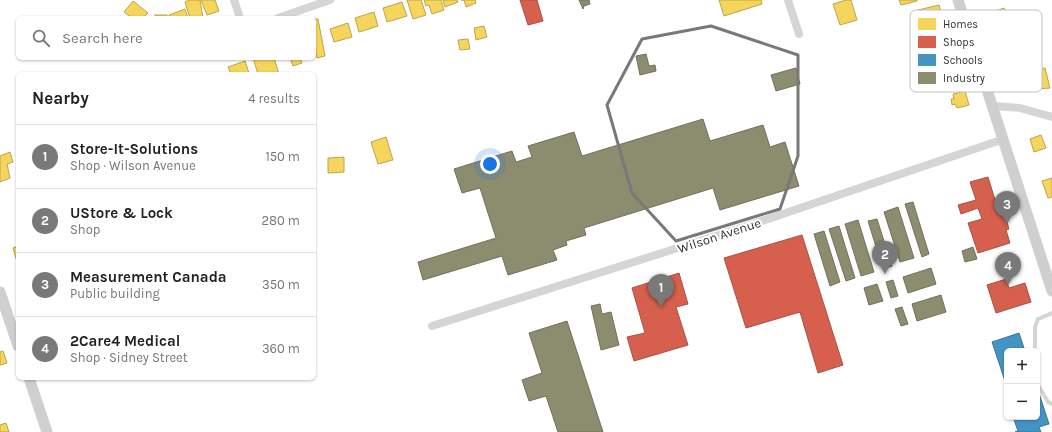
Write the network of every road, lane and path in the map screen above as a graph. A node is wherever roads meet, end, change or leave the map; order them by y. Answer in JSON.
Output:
{"nodes":[{"id":1,"x":234,"y":0,"type":"edge"},
{"id":2,"x":330,"y":0,"type":"edge"},
{"id":3,"x":788,"y":0,"type":"edge"},
{"id":4,"x":958,"y":0,"type":"edge"},
{"id":5,"x":961,"y":10,"type":"edge"},
{"id":6,"x":239,"y":16,"type":"edge"},
{"id":7,"x":284,"y":16,"type":"edge"},
{"id":8,"x":799,"y":34,"type":"dead end"},
{"id":9,"x":988,"y":92,"type":"edge"},
{"id":10,"x":993,"y":106,"type":"junction"},
{"id":11,"x":1052,"y":118,"type":"edge"},
{"id":12,"x":1004,"y":139,"type":"junction"},
{"id":13,"x":1052,"y":291,"type":"edge"},
{"id":14,"x":0,"y":292,"type":"edge"},
{"id":15,"x":1052,"y":313,"type":"edge"},
{"id":16,"x":432,"y":326,"type":"dead end"},
{"id":17,"x":16,"y":340,"type":"edge"},
{"id":18,"x":1035,"y":348,"type":"edge"},
{"id":19,"x":30,"y":380,"type":"edge"},
{"id":20,"x":1038,"y":384,"type":"edge"},
{"id":21,"x":1052,"y":404,"type":"edge"},
{"id":22,"x":47,"y":432,"type":"edge"}],
"edges":[{"from":1,"to":6,"type":"street"},
{"from":2,"to":7,"type":"street"},
{"from":3,"to":8,"type":"street"},
{"from":4,"to":5,"type":"main road"},
{"from":9,"to":10,"type":"main road"},
{"from":10,"to":11,"type":"street"},
{"from":10,"to":12,"type":"main road"},
{"from":12,"to":13,"type":"main road"},
{"from":12,"to":16,"type":"street","name":"Wilson Avenue"},
{"from":14,"to":17,"type":"main road"},
{"from":15,"to":18,"type":"lane"},
{"from":19,"to":22,"type":"main road"},
{"from":20,"to":21,"type":"lane"}]}
